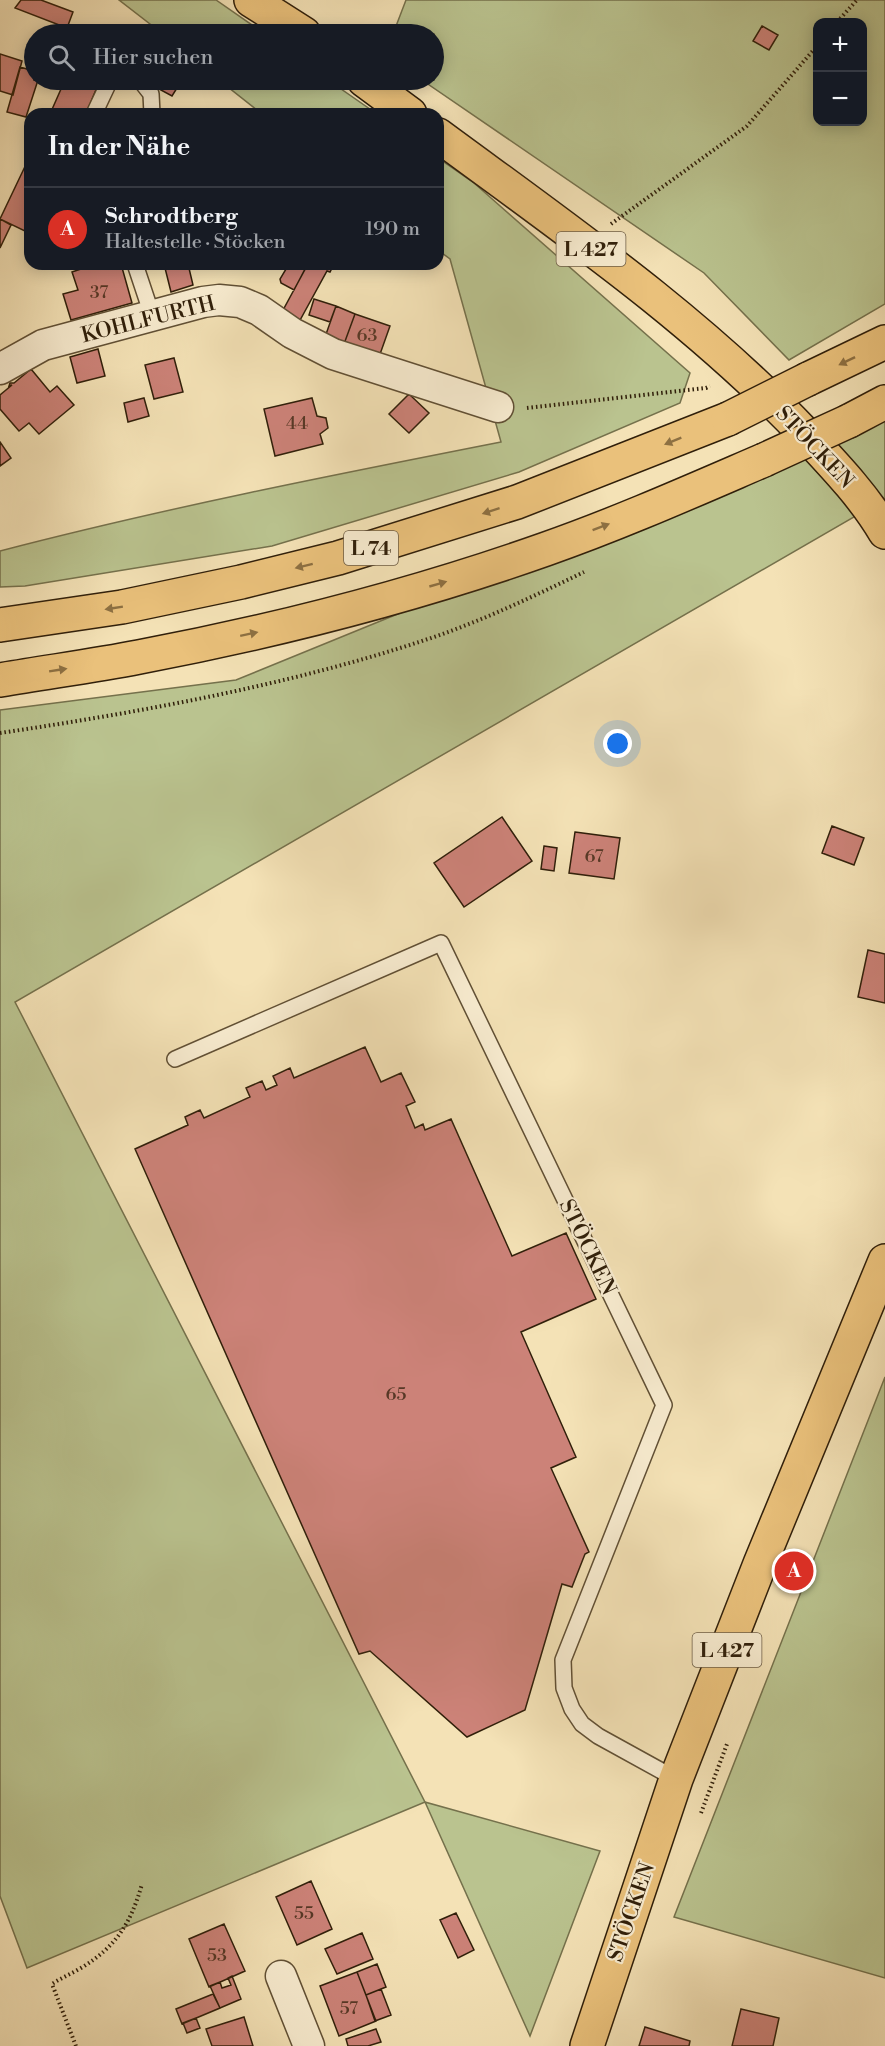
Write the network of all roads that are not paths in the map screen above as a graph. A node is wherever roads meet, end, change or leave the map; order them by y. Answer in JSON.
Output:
{"nodes":[{"id":1,"x":251,"y":0,"type":"edge"},
{"id":2,"x":288,"y":24,"type":"edge"},
{"id":3,"x":105,"y":90,"type":"edge"},
{"id":4,"x":148,"y":90,"type":"edge"},
{"id":5,"x":378,"y":90,"type":"edge"},
{"id":6,"x":97,"y":108,"type":"edge"},
{"id":7,"x":152,"y":108,"type":"edge"},
{"id":8,"x":402,"y":108,"type":"edge"},
{"id":9,"x":444,"y":139,"type":"edge"},
{"id":10,"x":137,"y":270,"type":"edge"},
{"id":11,"x":152,"y":315,"type":"junction"},
{"id":12,"x":885,"y":342,"type":"edge"},
{"id":13,"x":0,"y":369,"type":"edge"},
{"id":14,"x":885,"y":402,"type":"edge"},
{"id":15,"x":498,"y":407,"type":"road end"},
{"id":16,"x":885,"y":532,"type":"edge"},
{"id":17,"x":0,"y":625,"type":"edge"},
{"id":18,"x":0,"y":680,"type":"edge"},
{"id":19,"x":175,"y":1059,"type":"dead end"},
{"id":20,"x":885,"y":1261,"type":"edge"},
{"id":21,"x":676,"y":1779,"type":"junction"},
{"id":22,"x":281,"y":1976,"type":"dead end"},
{"id":23,"x":309,"y":2046,"type":"edge"},
{"id":24,"x":587,"y":2046,"type":"edge"}],
"edges":[{"from":1,"to":2,"type":"main road"},
{"from":3,"to":6,"type":"lane"},
{"from":4,"to":7,"type":"lane"},
{"from":5,"to":8,"type":"main road"},
{"from":9,"to":16,"type":"main road","name":"STÖCKEN","number":"L 427"},
{"from":10,"to":11,"type":"lane"},
{"from":11,"to":13,"type":"street","name":"KOHLFURTH"},
{"from":11,"to":15,"type":"street","name":"KOHLFURTH"},
{"from":12,"to":17,"type":"main road","number":"L 74","one_way":true,"bridge":true},
{"from":18,"to":14,"type":"main road","number":"L 74","one_way":true,"bridge":true},
{"from":19,"to":21,"type":"lane","name":"STÖCKEN"},
{"from":20,"to":21,"type":"main road","name":"STÖCKEN","number":"L 427"},
{"from":21,"to":24,"type":"main road","name":"STÖCKEN","number":"L 427"},
{"from":22,"to":23,"type":"street"}]}
